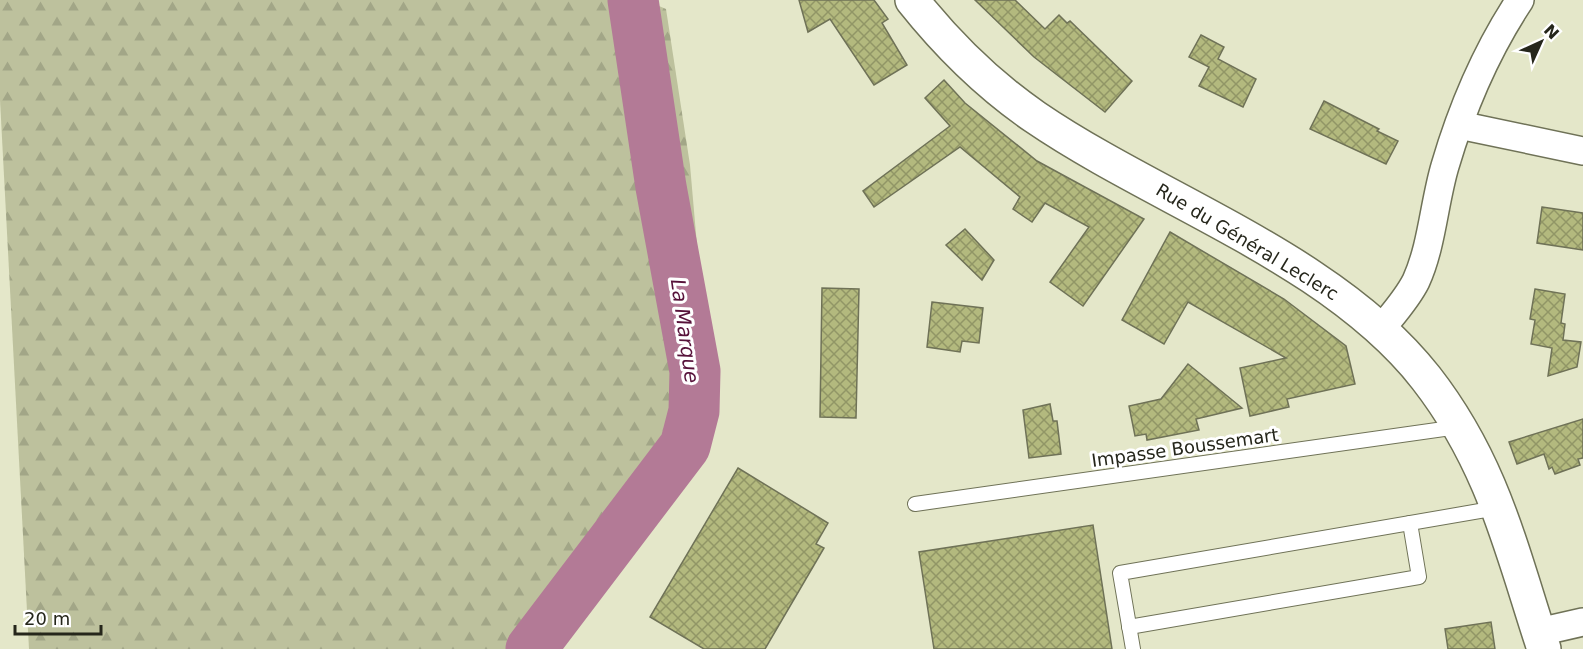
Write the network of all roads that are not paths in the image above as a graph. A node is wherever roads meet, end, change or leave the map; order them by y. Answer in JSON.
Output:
{"nodes":[{"id":1,"x":912,"y":0,"type":"edge"},
{"id":2,"x":1520,"y":0,"type":"edge"},
{"id":3,"x":1459,"y":125,"type":"junction"},
{"id":4,"x":1583,"y":151,"type":"edge"},
{"id":5,"x":1381,"y":329,"type":"junction"},
{"id":6,"x":1461,"y":427,"type":"junction"},
{"id":7,"x":915,"y":504,"type":"dead end"},
{"id":8,"x":1499,"y":508,"type":"junction"},
{"id":9,"x":1410,"y":523,"type":"junction"},
{"id":10,"x":1583,"y":622,"type":"edge"},
{"id":11,"x":1129,"y":627,"type":"junction"},
{"id":12,"x":1542,"y":641,"type":"edge"},
{"id":13,"x":1133,"y":649,"type":"edge"}],
"edges":[{"from":1,"to":5,"type":"street","name":"Rue du Général Leclerc"},
{"from":2,"to":3,"type":"street"},
{"from":3,"to":4,"type":"street"},
{"from":3,"to":5,"type":"street"},
{"from":5,"to":6,"type":"street","name":"Rue du Général Leclerc"},
{"from":6,"to":7,"type":"lane","name":"Impasse Boussemart"},
{"from":6,"to":8,"type":"street","name":"Rue du Général Leclerc"},
{"from":8,"to":9,"type":"lane"},
{"from":8,"to":12,"type":"street","name":"Rue du Général Leclerc"},
{"from":9,"to":11,"type":"lane"},
{"from":9,"to":11,"type":"lane"},
{"from":10,"to":12,"type":"street"},
{"from":11,"to":13,"type":"lane"}]}
